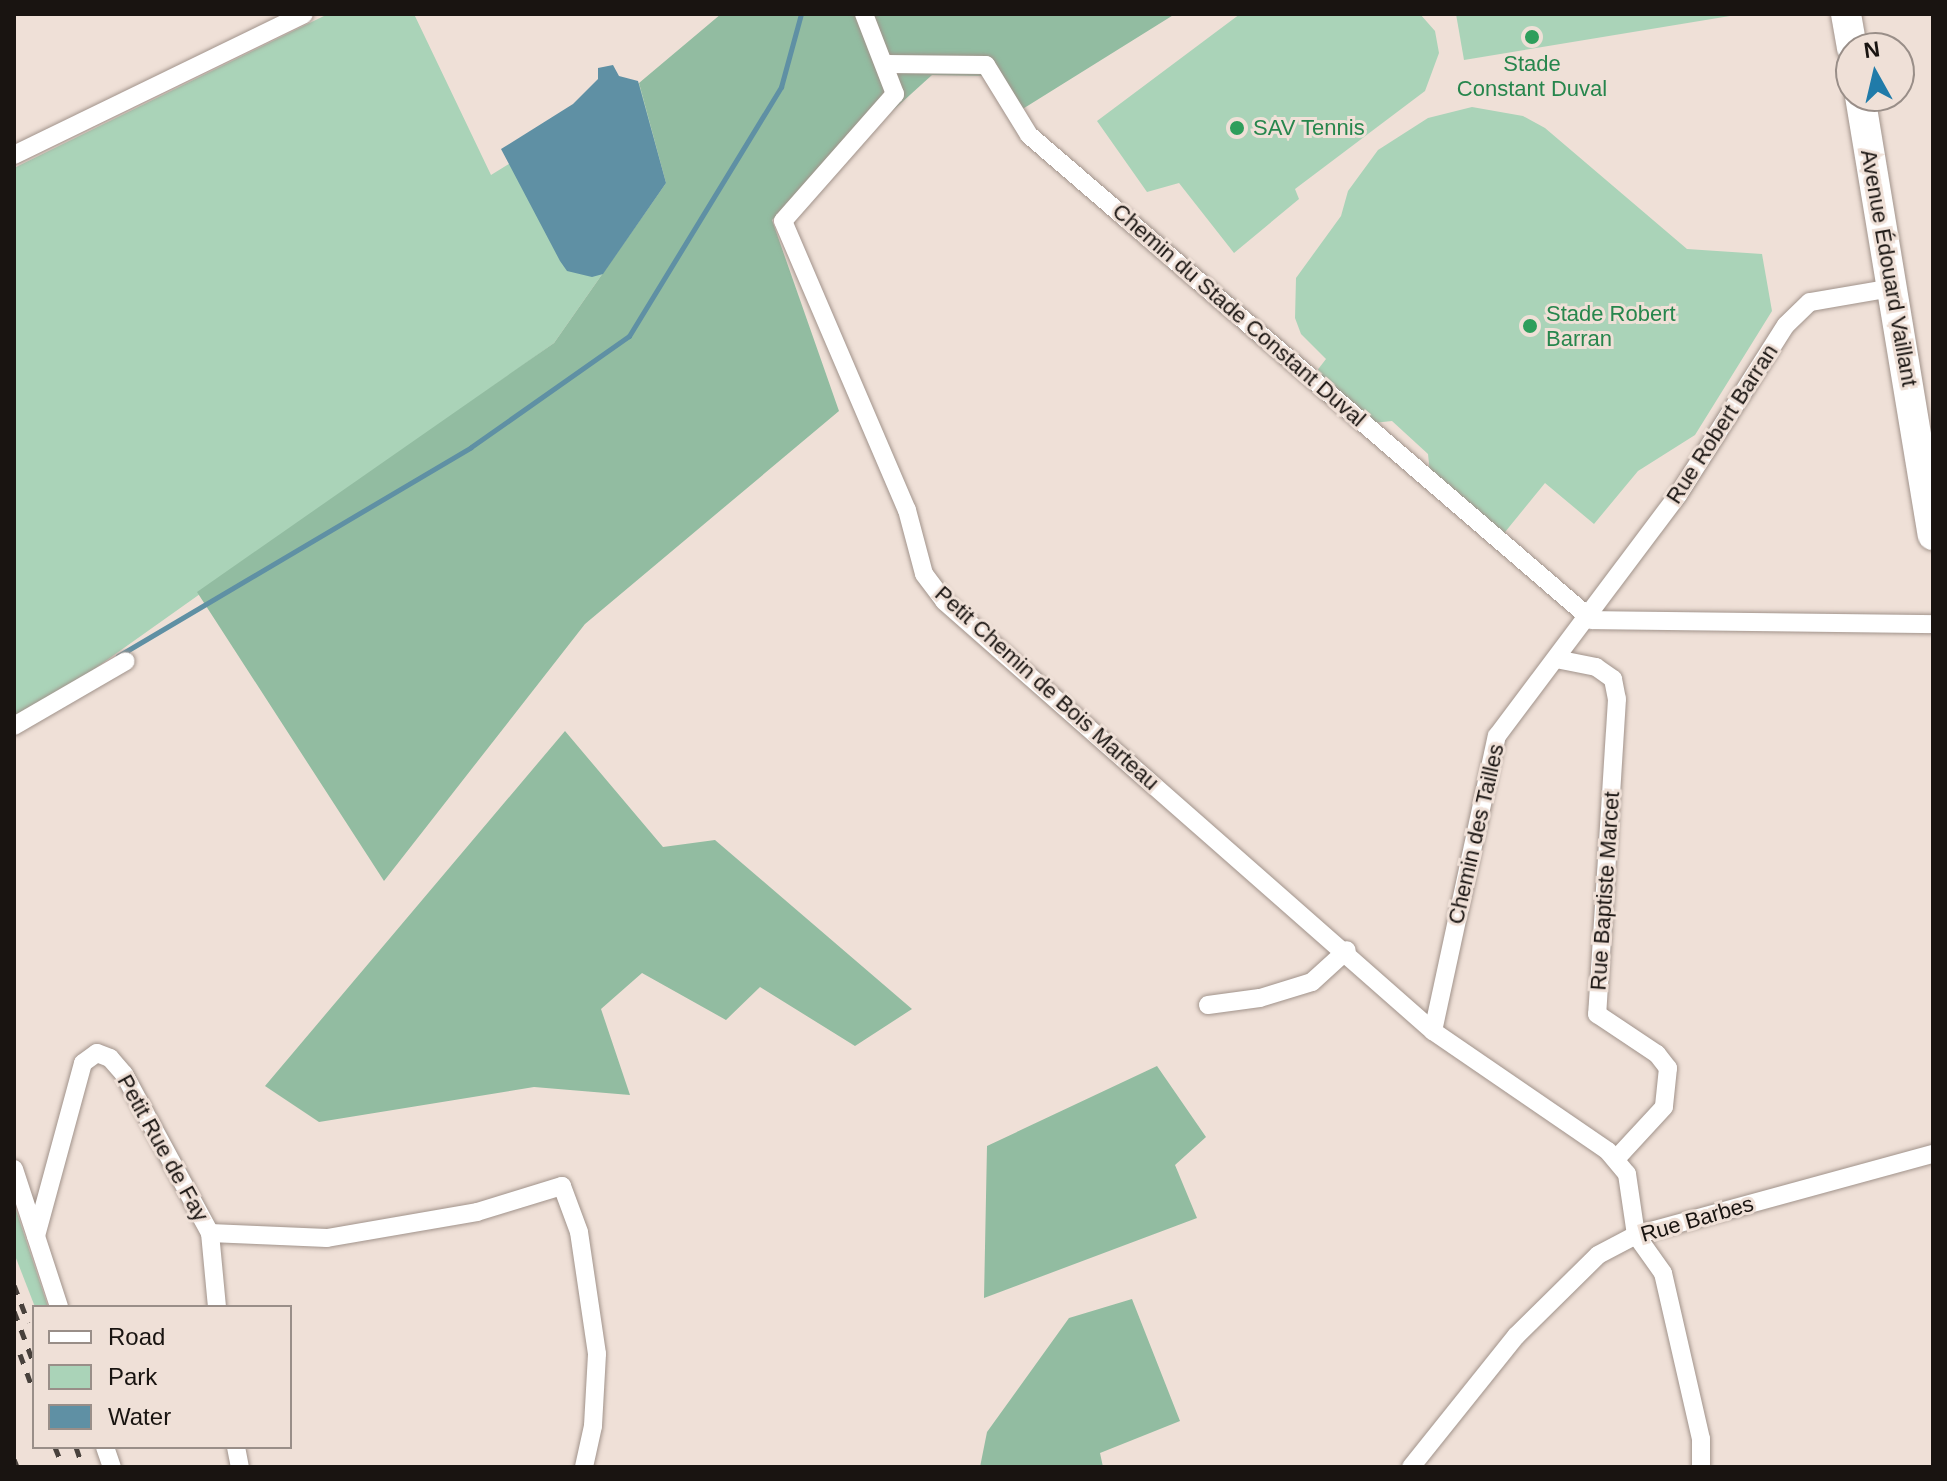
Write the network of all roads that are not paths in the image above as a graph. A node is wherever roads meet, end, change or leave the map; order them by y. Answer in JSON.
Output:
{"nodes":[{"id":1,"x":304,"y":14,"type":"edge"},
{"id":2,"x":864,"y":14,"type":"edge"},
{"id":3,"x":887,"y":64,"type":"junction"},
{"id":4,"x":1863,"y":112,"type":"edge"},
{"id":5,"x":14,"y":155,"type":"edge"},
{"id":6,"x":1892,"y":288,"type":"junction"},
{"id":7,"x":1933,"y":535,"type":"edge"},
{"id":8,"x":1585,"y":614,"type":"junction"},
{"id":9,"x":1933,"y":624,"type":"edge"},
{"id":10,"x":1556,"y":659,"type":"junction"},
{"id":11,"x":126,"y":661,"type":"dead end"},
{"id":12,"x":14,"y":726,"type":"edge"},
{"id":13,"x":1347,"y":950,"type":"junction"},
{"id":14,"x":1208,"y":1005,"type":"dead end"},
{"id":15,"x":1433,"y":1031,"type":"junction"},
{"id":16,"x":1933,"y":1154,"type":"edge"},
{"id":17,"x":1616,"y":1159,"type":"junction"},
{"id":18,"x":14,"y":1169,"type":"edge"},
{"id":19,"x":210,"y":1233,"type":"junction"},
{"id":20,"x":1636,"y":1235,"type":"junction"},
{"id":21,"x":36,"y":1236,"type":"junction"},
{"id":22,"x":58,"y":1305,"type":"edge"},
{"id":23,"x":217,"y":1305,"type":"edge"},
{"id":24,"x":1416,"y":1465,"type":"edge"},
{"id":25,"x":584,"y":1467,"type":"edge"},
{"id":26,"x":1701,"y":1467,"type":"edge"}],
"edges":[{"from":1,"to":5,"type":"street"},
{"from":2,"to":3,"type":"street","name":"Petit Chemin de Bois Marteau"},
{"from":3,"to":8,"type":"street","name":"Chemin du Stade Constant Duval"},
{"from":3,"to":13,"type":"street","name":"Petit Chemin de Bois Marteau"},
{"from":4,"to":6,"type":"main road","name":"Avenue Édouard Vaillant"},
{"from":6,"to":7,"type":"main road","name":"Avenue Édouard Vaillant"},
{"from":6,"to":8,"type":"street","name":"Rue Robert Barran"},
{"from":8,"to":9,"type":"street"},
{"from":8,"to":10,"type":"street","name":"Chemin des Tailles"},
{"from":10,"to":15,"type":"street","name":"Chemin des Tailles"},
{"from":10,"to":17,"type":"street","name":"Rue Baptiste Marcet"},
{"from":11,"to":12,"type":"street"},
{"from":13,"to":14,"type":"street"},
{"from":13,"to":15,"type":"street","name":"Petit Chemin de Bois Marteau"},
{"from":15,"to":17,"type":"street"},
{"from":16,"to":20,"type":"street","name":"Rue Barbes"},
{"from":17,"to":20,"type":"street"},
{"from":18,"to":21,"type":"street"},
{"from":19,"to":21,"type":"street","name":"Petit Rue de Fay"},
{"from":19,"to":23,"type":"street","name":"Petit Rue de Fay"},
{"from":19,"to":25,"type":"street"},
{"from":20,"to":24,"type":"street","name":"Rue Barbes"},
{"from":20,"to":26,"type":"street"},
{"from":21,"to":22,"type":"street"}]}
